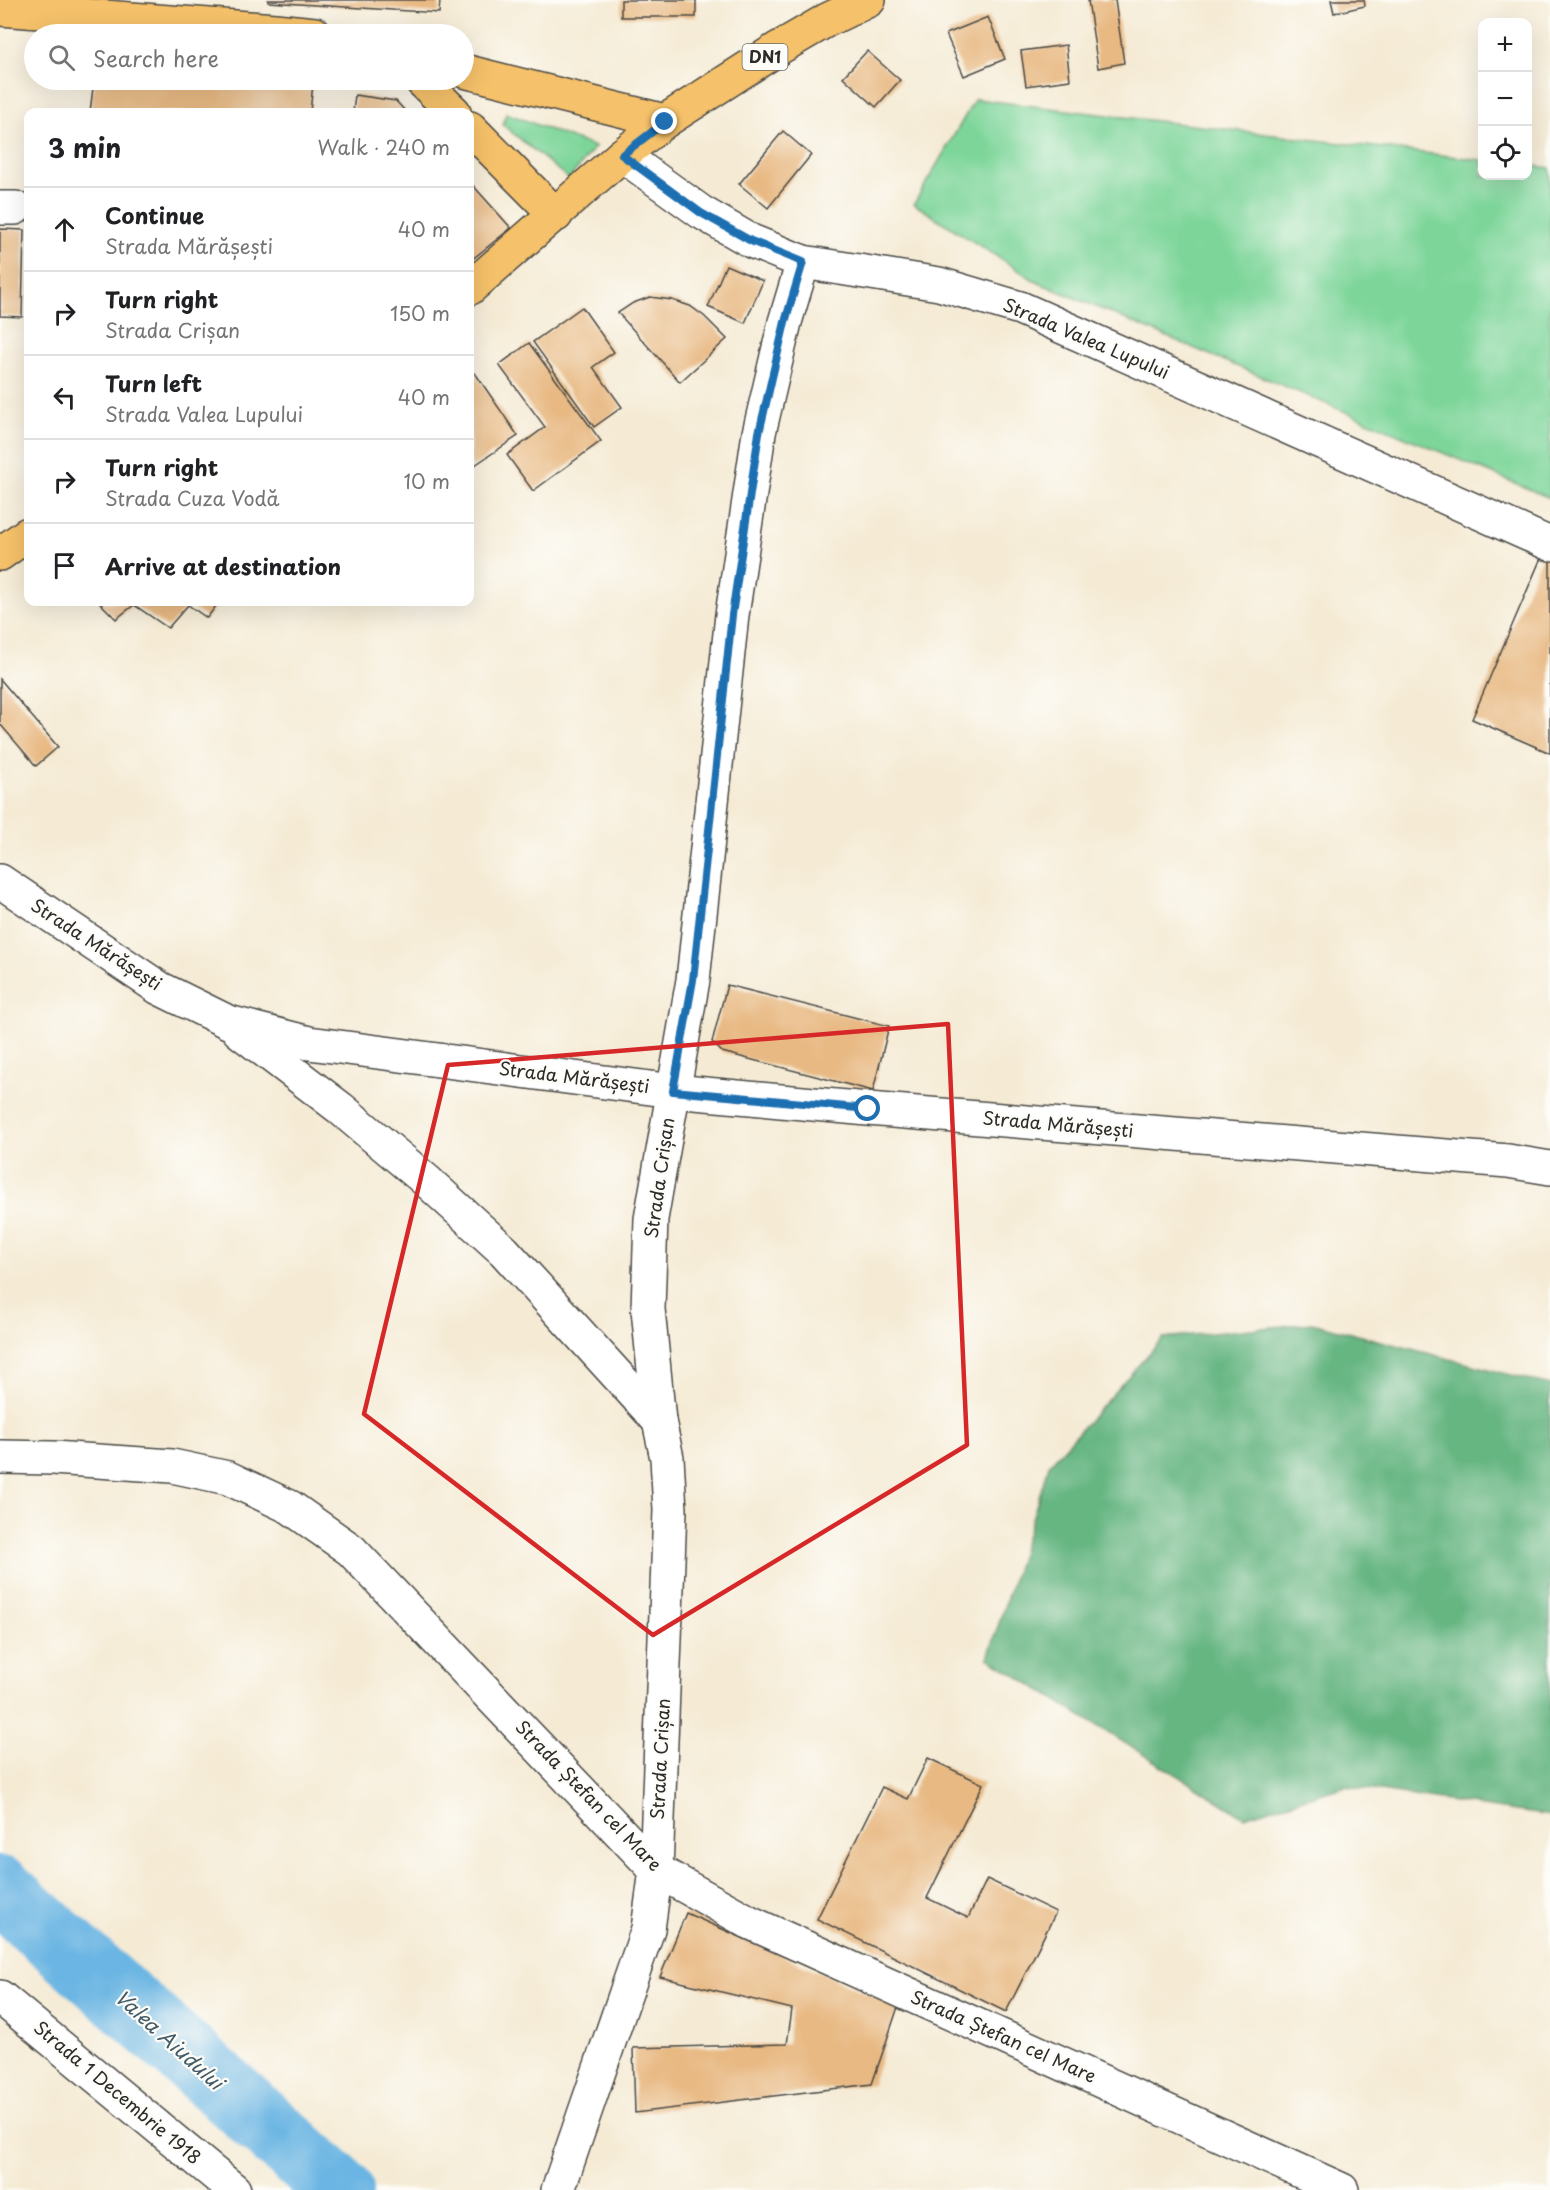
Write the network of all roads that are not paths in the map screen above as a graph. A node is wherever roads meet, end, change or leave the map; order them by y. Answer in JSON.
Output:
{"nodes":[{"id":1,"x":869,"y":0,"type":"edge"},
{"id":2,"x":0,"y":9,"type":"edge"},
{"id":3,"x":196,"y":24,"type":"edge"},
{"id":4,"x":474,"y":73,"type":"edge"},
{"id":5,"x":432,"y":90,"type":"edge"},
{"id":6,"x":450,"y":108,"type":"edge"},
{"id":7,"x":665,"y":122,"type":"junction"},
{"id":8,"x":474,"y":132,"type":"edge"},
{"id":9,"x":622,"y":155,"type":"junction"},
{"id":10,"x":556,"y":215,"type":"junction"},
{"id":11,"x":803,"y":262,"type":"junction"},
{"id":12,"x":474,"y":285,"type":"edge"},
{"id":13,"x":24,"y":537,"type":"edge"},
{"id":14,"x":1550,"y":544,"type":"edge"},
{"id":15,"x":0,"y":554,"type":"edge"},
{"id":16,"x":0,"y":881,"type":"edge"},
{"id":17,"x":228,"y":1022,"type":"junction"},
{"id":18,"x":673,"y":1091,"type":"junction"},
{"id":19,"x":1550,"y":1168,"type":"edge"},
{"id":20,"x":659,"y":1421,"type":"junction"},
{"id":21,"x":0,"y":1457,"type":"edge"},
{"id":22,"x":656,"y":1870,"type":"junction"},
{"id":23,"x":0,"y":1996,"type":"edge"},
{"id":24,"x":234,"y":2190,"type":"edge"},
{"id":25,"x":558,"y":2190,"type":"edge"},
{"id":26,"x":1342,"y":2190,"type":"edge"}],
"edges":[{"from":1,"to":7,"type":"main road","number":"DN1"},
{"from":2,"to":3,"type":"main road"},
{"from":4,"to":7,"type":"main road"},
{"from":5,"to":6,"type":"main road"},
{"from":7,"to":9,"type":"main road","number":"DN1"},
{"from":8,"to":10,"type":"main road"},
{"from":9,"to":10,"type":"main road","number":"DN1"},
{"from":9,"to":11,"type":"street","name":"Strada Valea Lupului"},
{"from":10,"to":12,"type":"main road","number":"DN1"},
{"from":11,"to":14,"type":"street","name":"Strada Valea Lupului"},
{"from":11,"to":18,"type":"street","name":"Strada Crișan"},
{"from":13,"to":15,"type":"main road"},
{"from":16,"to":17,"type":"street","name":"Strada Mărășești"},
{"from":17,"to":18,"type":"street","name":"Strada Mărășești"},
{"from":17,"to":20,"type":"street","name":"Strada Crișan"},
{"from":18,"to":19,"type":"street","name":"Strada Mărășești"},
{"from":18,"to":20,"type":"street","name":"Strada Crișan"},
{"from":20,"to":22,"type":"street","name":"Strada Crișan"},
{"from":21,"to":22,"type":"street","name":"Strada Ștefan cel Mare"},
{"from":22,"to":25,"type":"street","name":"Strada Crișan"},
{"from":22,"to":26,"type":"street","name":"Strada Ștefan cel Mare"},
{"from":23,"to":24,"type":"street","name":"Strada 1 Decembrie 1918"}]}
